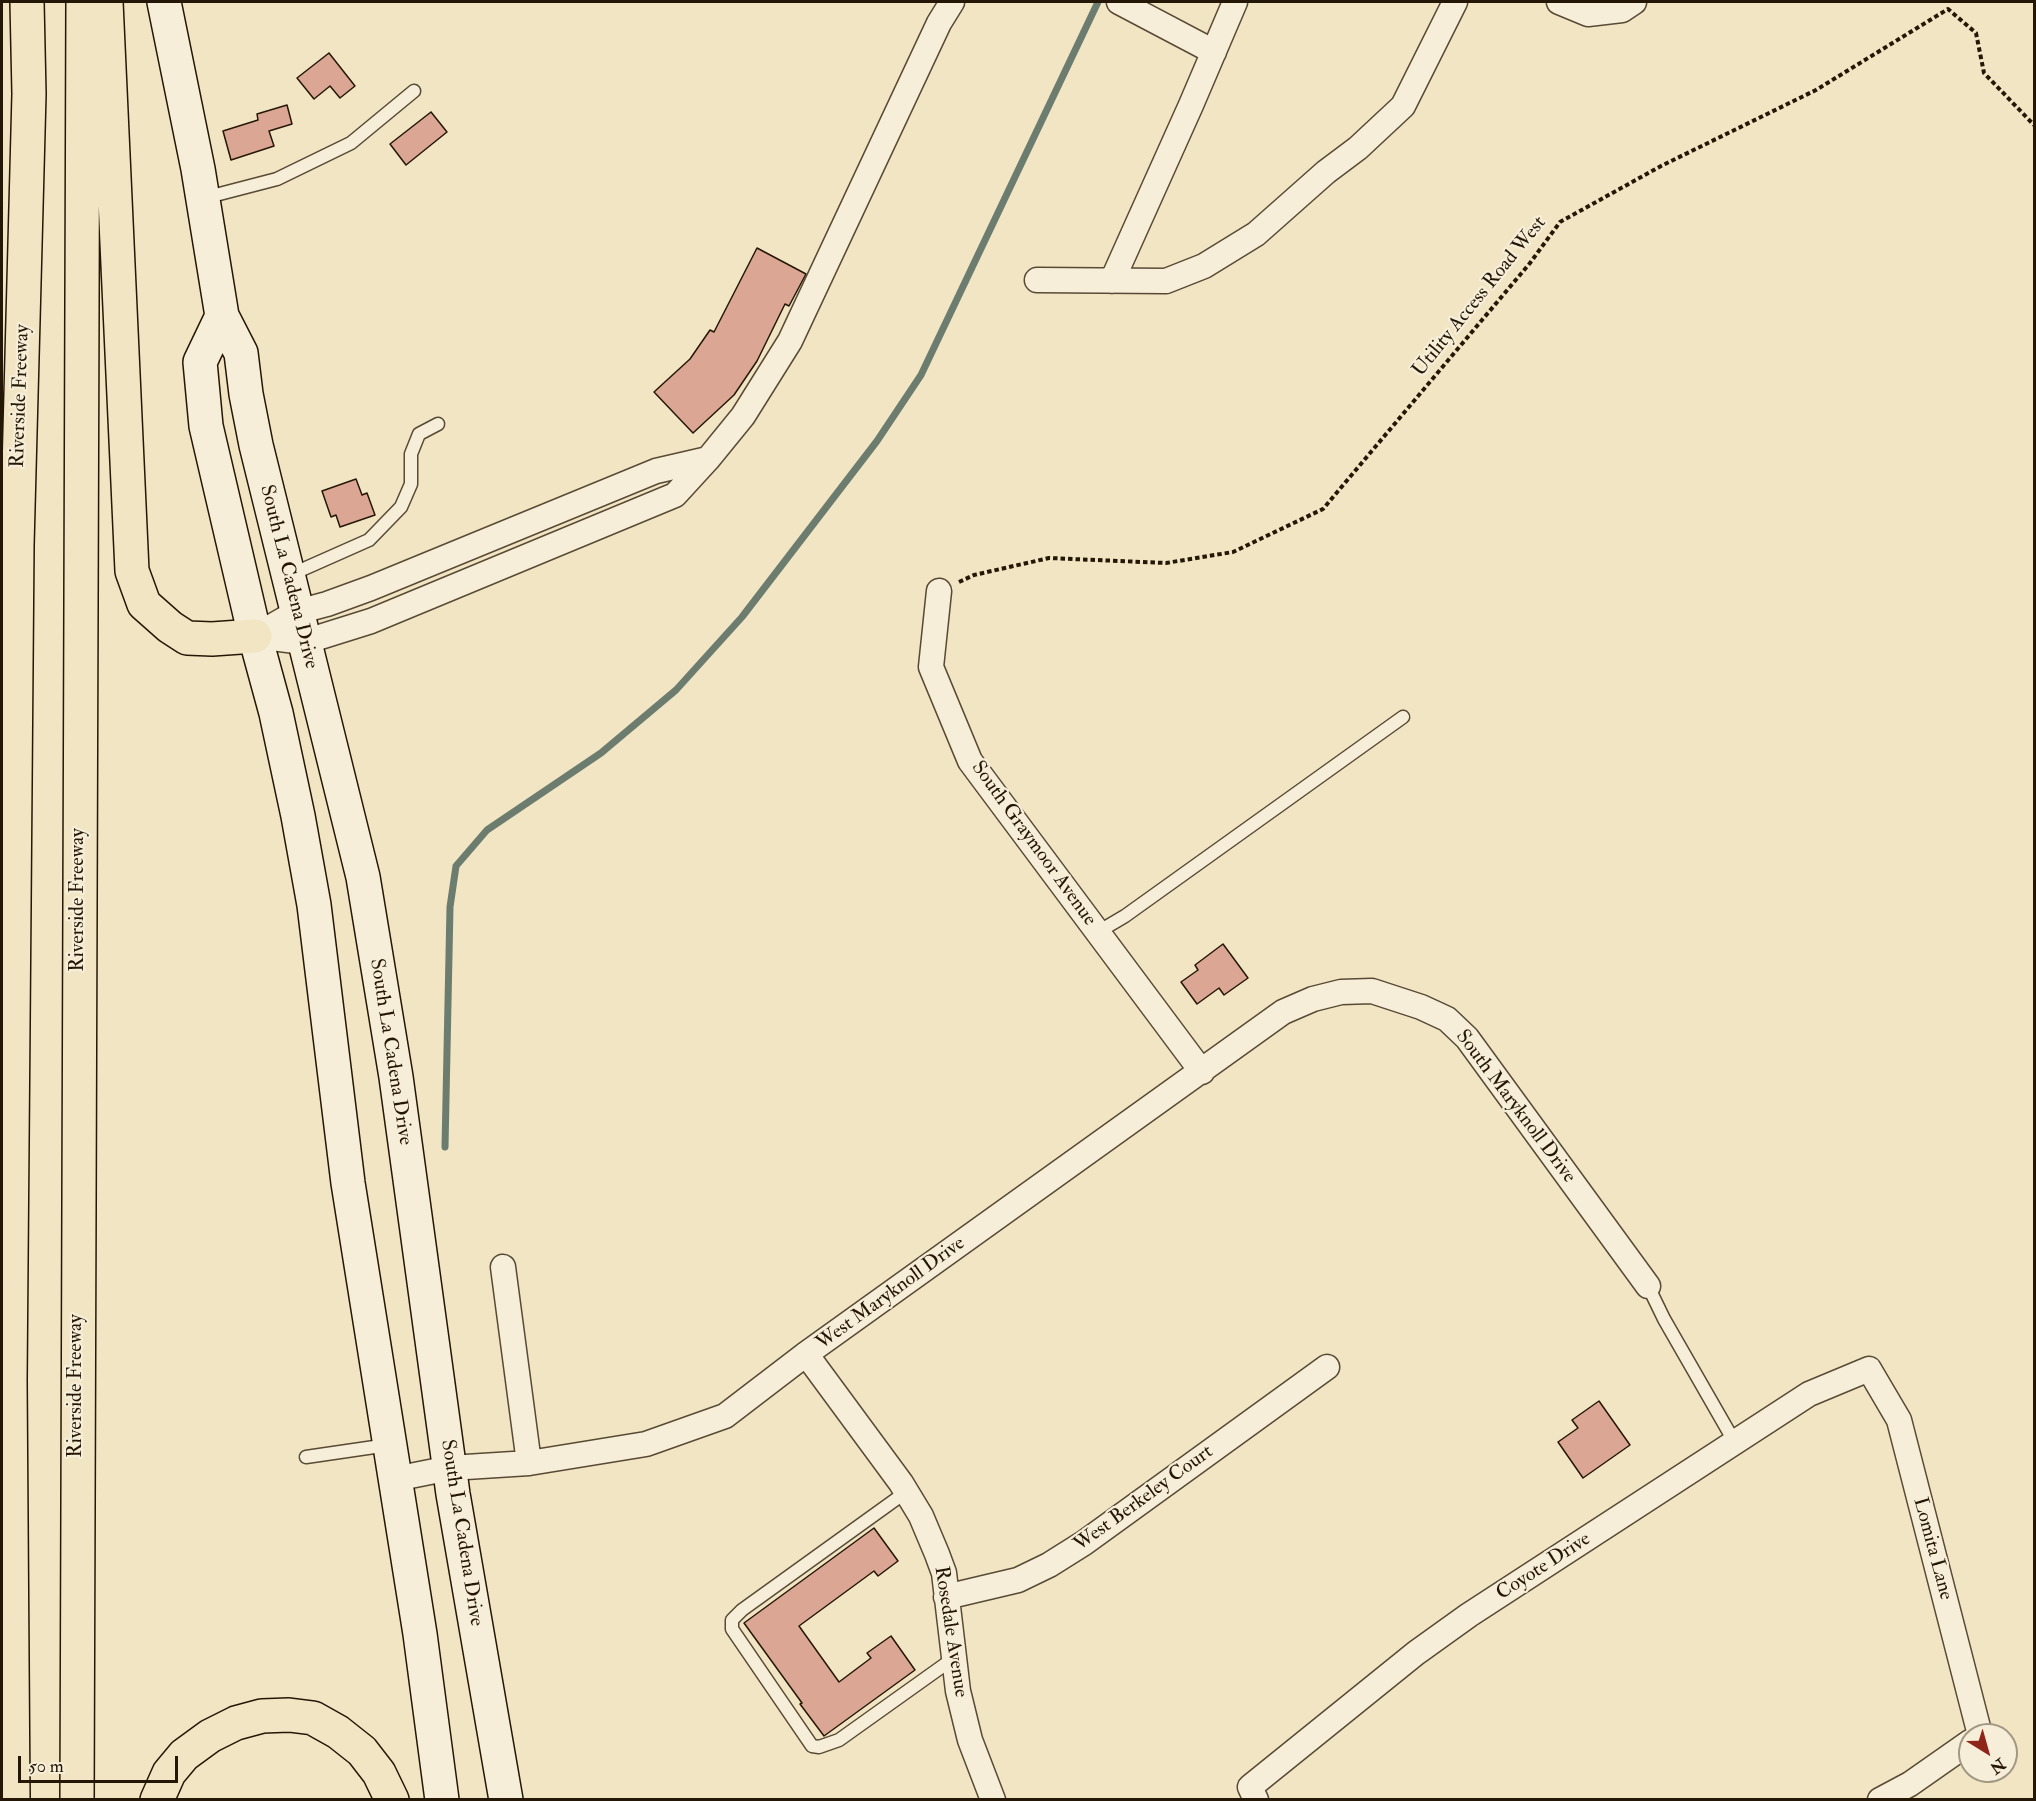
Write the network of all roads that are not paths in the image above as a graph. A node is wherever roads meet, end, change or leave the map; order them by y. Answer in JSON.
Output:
{"nodes":[{"id":1,"x":27,"y":2,"type":"edge"},
{"id":2,"x":83,"y":2,"type":"edge"},
{"id":3,"x":106,"y":2,"type":"edge"},
{"id":4,"x":164,"y":2,"type":"edge"},
{"id":5,"x":952,"y":2,"type":"edge"},
{"id":6,"x":1119,"y":2,"type":"edge"},
{"id":7,"x":1235,"y":2,"type":"edge"},
{"id":8,"x":1455,"y":2,"type":"edge"},
{"id":9,"x":1559,"y":2,"type":"edge"},
{"id":10,"x":1634,"y":2,"type":"edge"},
{"id":11,"x":1214,"y":52,"type":"junction"},
{"id":12,"x":414,"y":91,"type":"dead end"},
{"id":13,"x":203,"y":198,"type":"junction"},
{"id":14,"x":1037,"y":280,"type":"dead end"},
{"id":15,"x":1112,"y":280,"type":"junction"},
{"id":16,"x":222,"y":316,"type":"junction"},
{"id":17,"x":438,"y":424,"type":"dead end"},
{"id":18,"x":289,"y":575,"type":"junction"},
{"id":19,"x":939,"y":591,"type":"road end"},
{"id":20,"x":301,"y":627,"type":"junction"},
{"id":21,"x":255,"y":636,"type":"junction"},
{"id":22,"x":1403,"y":717,"type":"dead end"},
{"id":23,"x":1098,"y":932,"type":"junction"},
{"id":24,"x":1341,"y":992,"type":"joint"},
{"id":25,"x":1202,"y":1072,"type":"junction"},
{"id":26,"x":503,"y":1267,"type":"dead end"},
{"id":27,"x":1648,"y":1286,"type":"joint"},
{"id":28,"x":806,"y":1354,"type":"junction"},
{"id":29,"x":1327,"y":1367,"type":"dead end"},
{"id":30,"x":1869,"y":1369,"type":"joint"},
{"id":31,"x":6,"y":1393,"type":"edge"},
{"id":32,"x":1734,"y":1441,"type":"junction"},
{"id":33,"x":389,"y":1445,"type":"junction"},
{"id":34,"x":306,"y":1457,"type":"dead end"},
{"id":35,"x":529,"y":1463,"type":"junction"},
{"id":36,"x":450,"y":1468,"type":"junction"},
{"id":37,"x":395,"y":1479,"type":"junction"},
{"id":38,"x":906,"y":1492,"type":"junction"},
{"id":39,"x":946,"y":1597,"type":"junction"},
{"id":40,"x":954,"y":1658,"type":"junction"},
{"id":41,"x":1977,"y":1723,"type":"edge"},
{"id":42,"x":1958,"y":1750,"type":"edge"},
{"id":43,"x":13,"y":1800,"type":"edge"},
{"id":44,"x":77,"y":1800,"type":"edge"},
{"id":45,"x":157,"y":1800,"type":"edge"},
{"id":46,"x":392,"y":1800,"type":"edge"},
{"id":47,"x":442,"y":1800,"type":"edge"},
{"id":48,"x":506,"y":1800,"type":"edge"},
{"id":49,"x":993,"y":1800,"type":"edge"},
{"id":50,"x":1256,"y":1800,"type":"edge"},
{"id":51,"x":1880,"y":1800,"type":"edge"}],
"edges":[{"from":1,"to":31,"type":"highway","name":"Riverside Freeway"},
{"from":2,"to":44,"type":"highway","name":"Riverside Freeway"},
{"from":3,"to":21,"type":"highway"},
{"from":4,"to":13,"type":"main road","name":"South La Cadena Drive"},
{"from":5,"to":20,"type":"street"},
{"from":6,"to":11,"type":"street"},
{"from":7,"to":11,"type":"street"},
{"from":8,"to":15,"type":"street"},
{"from":9,"to":10,"type":"street"},
{"from":11,"to":15,"type":"street"},
{"from":12,"to":13,"type":"lane"},
{"from":13,"to":16,"type":"main road","name":"South La Cadena Drive"},
{"from":14,"to":15,"type":"street"},
{"from":16,"to":18,"type":"main road","name":"South La Cadena Drive"},
{"from":16,"to":21,"type":"main road"},
{"from":17,"to":18,"type":"lane"},
{"from":18,"to":20,"type":"main road","name":"South La Cadena Drive"},
{"from":19,"to":23,"type":"street","name":"South Graymoor Avenue"},
{"from":20,"to":21,"type":"street"},
{"from":20,"to":36,"type":"main road","name":"South La Cadena Drive"},
{"from":21,"to":33,"type":"main road"},
{"from":22,"to":23,"type":"lane"},
{"from":23,"to":25,"type":"street","name":"South Graymoor Avenue"},
{"from":24,"to":25,"type":"street","name":"West Maryknoll Drive"},
{"from":24,"to":27,"type":"street","name":"South Maryknoll Drive"},
{"from":25,"to":28,"type":"street","name":"West Maryknoll Drive"},
{"from":26,"to":35,"type":"street"},
{"from":27,"to":32,"type":"lane"},
{"from":28,"to":35,"type":"street","name":"West Maryknoll Drive"},
{"from":28,"to":38,"type":"street","name":"Rosedale Avenue"},
{"from":29,"to":39,"type":"street","name":"West Berkeley Court"},
{"from":30,"to":32,"type":"street","name":"Coyote Drive"},
{"from":30,"to":41,"type":"street","name":"Lomita Lane"},
{"from":31,"to":43,"type":"highway","name":"Riverside Freeway"},
{"from":32,"to":50,"type":"street","name":"Coyote Drive"},
{"from":33,"to":34,"type":"lane"},
{"from":33,"to":37,"type":"main road"},
{"from":35,"to":36,"type":"street","name":"West Maryknoll Drive"},
{"from":36,"to":37,"type":"street","name":"West Maryknoll Drive"},
{"from":36,"to":48,"type":"main road","name":"South La Cadena Drive"},
{"from":37,"to":47,"type":"main road"},
{"from":38,"to":39,"type":"street","name":"Rosedale Avenue"},
{"from":38,"to":40,"type":"lane"},
{"from":39,"to":40,"type":"street","name":"Rosedale Avenue"},
{"from":40,"to":49,"type":"street","name":"Rosedale Avenue"},
{"from":42,"to":51,"type":"street"},
{"from":45,"to":46,"type":"highway"}]}
